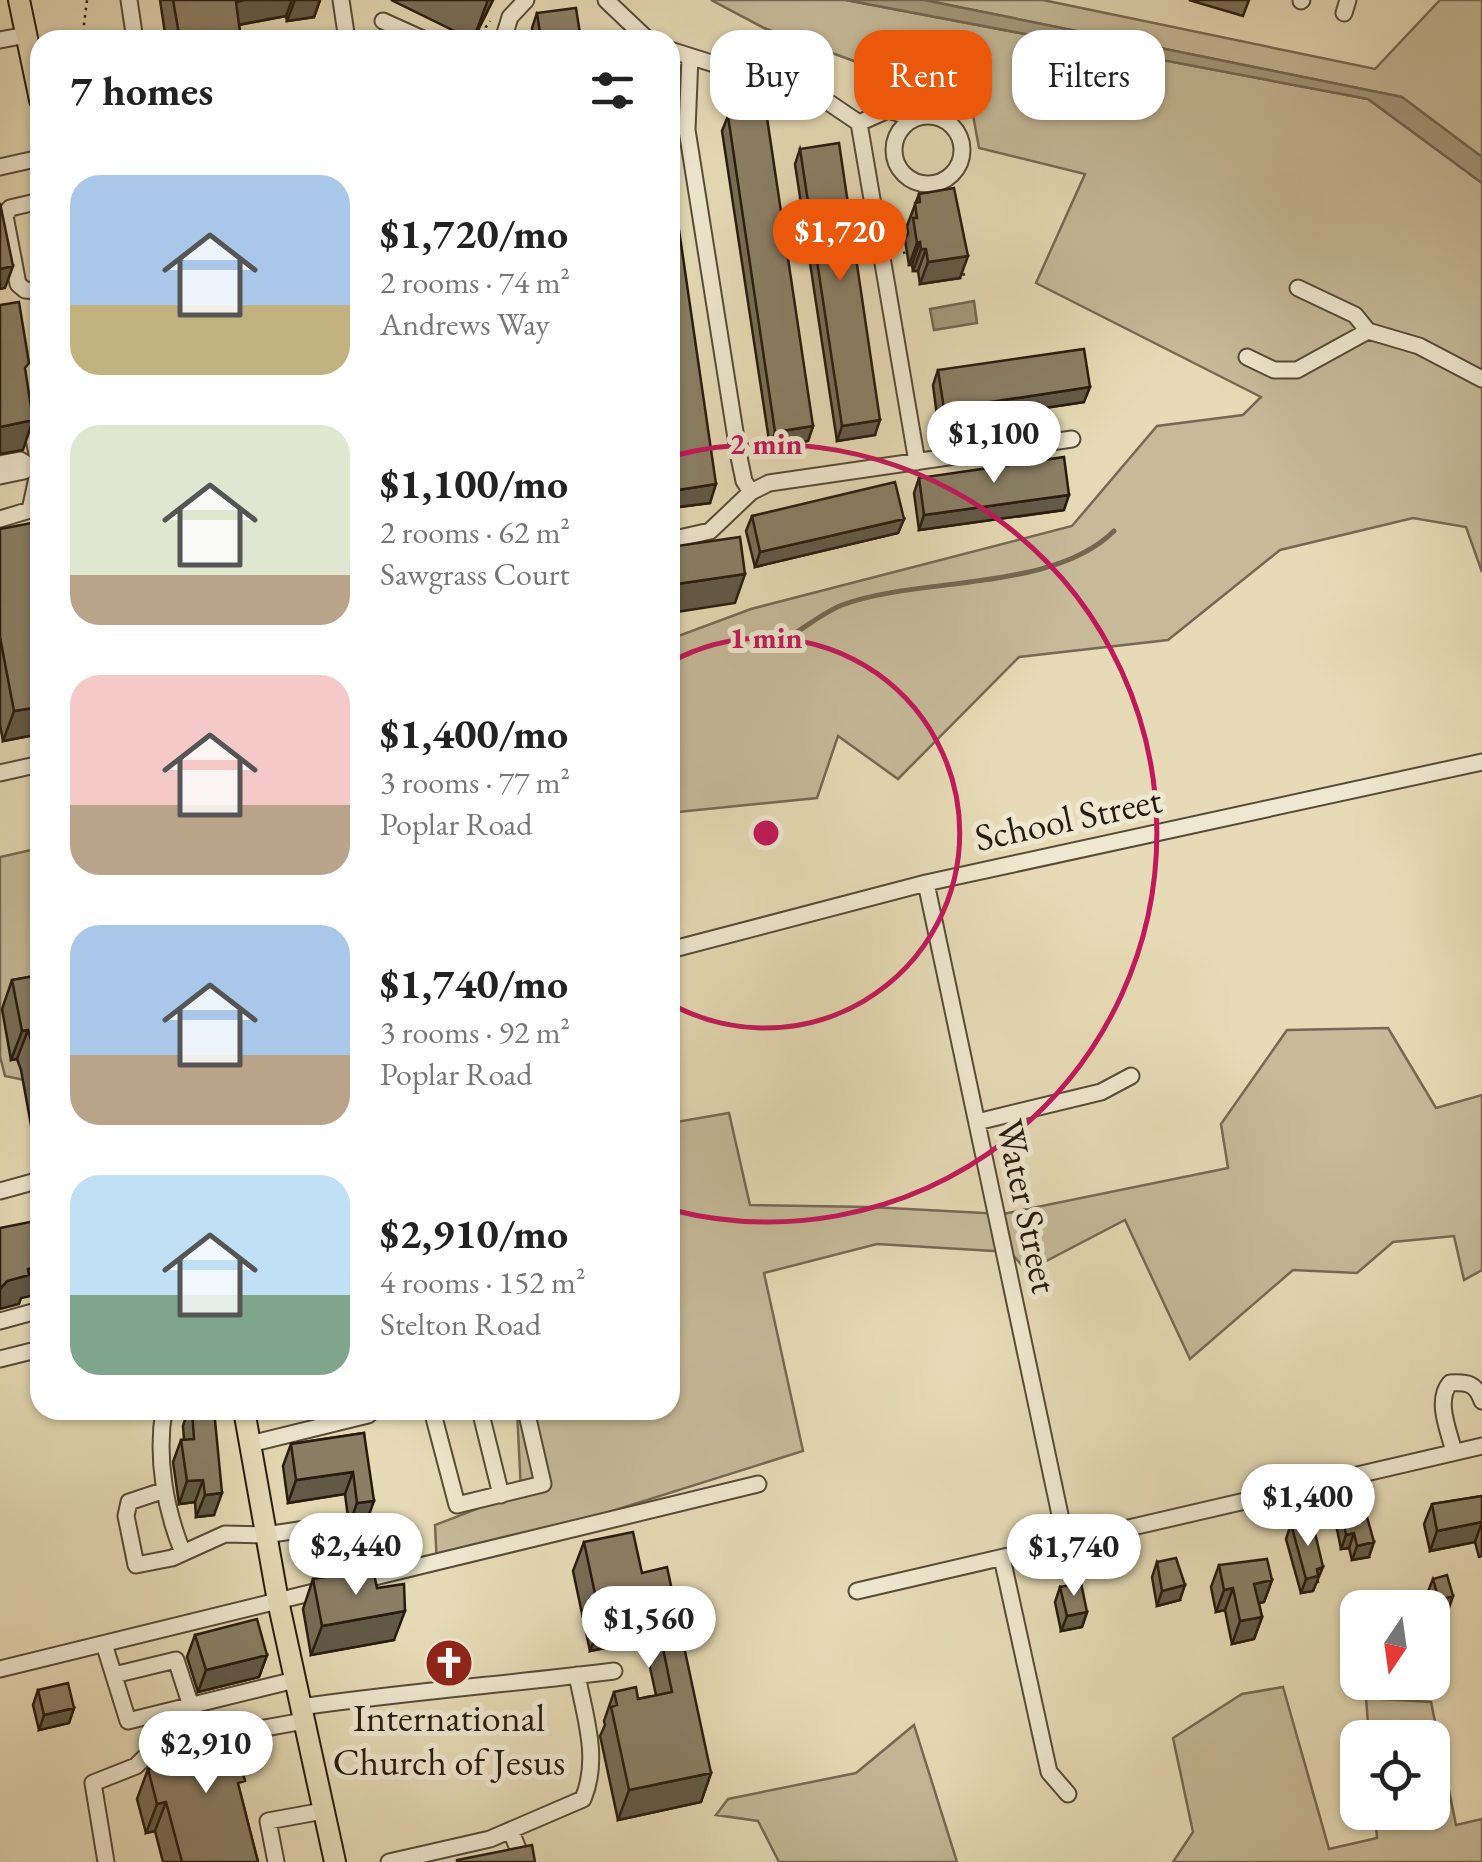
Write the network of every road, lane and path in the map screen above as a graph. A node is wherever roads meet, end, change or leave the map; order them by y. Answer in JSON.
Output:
{"nodes":[{"id":1,"x":87,"y":0,"type":"edge"},
{"id":2,"x":128,"y":0,"type":"edge"},
{"id":3,"x":341,"y":0,"type":"edge"},
{"id":4,"x":526,"y":0,"type":"edge"},
{"id":5,"x":606,"y":0,"type":"edge"},
{"id":6,"x":21,"y":3,"type":"edge"},
{"id":7,"x":383,"y":21,"type":"dead end"},
{"id":8,"x":490,"y":21,"type":"dead end"},
{"id":9,"x":83,"y":30,"type":"edge"},
{"id":10,"x":133,"y":30,"type":"edge"},
{"id":11,"x":346,"y":30,"type":"edge"},
{"id":12,"x":402,"y":30,"type":"edge"},
{"id":13,"x":484,"y":30,"type":"edge"},
{"id":14,"x":506,"y":30,"type":"edge"},
{"id":15,"x":638,"y":30,"type":"edge"},
{"id":16,"x":27,"y":35,"type":"junction"},
{"id":17,"x":0,"y":40,"type":"edge"},
{"id":18,"x":30,"y":50,"type":"edge"},
{"id":19,"x":680,"y":54,"type":"edge"},
{"id":20,"x":690,"y":57,"type":"junction"},
{"id":21,"x":914,"y":118,"type":"joint"},
{"id":22,"x":866,"y":120,"type":"edge"},
{"id":23,"x":859,"y":123,"type":"junction"},
{"id":24,"x":30,"y":160,"type":"edge"},
{"id":25,"x":0,"y":166,"type":"edge"},
{"id":26,"x":30,"y":203,"type":"edge"},
{"id":27,"x":961,"y":255,"type":"edge"},
{"id":28,"x":964,"y":276,"type":"dead end"},
{"id":29,"x":1298,"y":288,"type":"dead end"},
{"id":30,"x":30,"y":291,"type":"edge"},
{"id":31,"x":1368,"y":330,"type":"junction"},
{"id":32,"x":1247,"y":358,"type":"dead end"},
{"id":33,"x":1482,"y":379,"type":"edge"},
{"id":34,"x":26,"y":400,"type":"edge"},
{"id":35,"x":30,"y":426,"type":"edge"},
{"id":36,"x":1072,"y":439,"type":"dead end"},
{"id":37,"x":917,"y":462,"type":"junction"},
{"id":38,"x":30,"y":463,"type":"edge"},
{"id":39,"x":0,"y":464,"type":"edge"},
{"id":40,"x":30,"y":468,"type":"edge"},
{"id":41,"x":0,"y":476,"type":"edge"},
{"id":42,"x":751,"y":492,"type":"junction"},
{"id":43,"x":30,"y":518,"type":"edge"},
{"id":44,"x":0,"y":520,"type":"edge"},
{"id":45,"x":680,"y":538,"type":"edge"},
{"id":46,"x":1482,"y":762,"type":"edge"},
{"id":47,"x":30,"y":766,"type":"edge"},
{"id":48,"x":0,"y":774,"type":"edge"},
{"id":49,"x":926,"y":882,"type":"junction"},
{"id":50,"x":680,"y":947,"type":"edge"},
{"id":51,"x":1131,"y":1076,"type":"dead end"},
{"id":52,"x":977,"y":1122,"type":"junction"},
{"id":53,"x":30,"y":1183,"type":"edge"},
{"id":54,"x":0,"y":1191,"type":"edge"},
{"id":55,"x":30,"y":1313,"type":"edge"},
{"id":56,"x":0,"y":1321,"type":"edge"},
{"id":57,"x":30,"y":1352,"type":"edge"},
{"id":58,"x":0,"y":1359,"type":"edge"},
{"id":59,"x":1482,"y":1401,"type":"edge"},
{"id":60,"x":163,"y":1420,"type":"edge"},
{"id":61,"x":246,"y":1420,"type":"edge"},
{"id":62,"x":348,"y":1420,"type":"edge"},
{"id":63,"x":435,"y":1420,"type":"edge"},
{"id":64,"x":482,"y":1420,"type":"edge"},
{"id":65,"x":528,"y":1420,"type":"edge"},
{"id":66,"x":250,"y":1444,"type":"junction"},
{"id":67,"x":1482,"y":1446,"type":"edge"},
{"id":68,"x":1454,"y":1452,"type":"junction"},
{"id":69,"x":758,"y":1484,"type":"dead end"},
{"id":70,"x":165,"y":1490,"type":"junction"},
{"id":71,"x":501,"y":1495,"type":"junction"},
{"id":72,"x":265,"y":1535,"type":"junction"},
{"id":73,"x":1066,"y":1544,"type":"junction"},
{"id":74,"x":183,"y":1553,"type":"junction"},
{"id":75,"x":1002,"y":1558,"type":"junction"},
{"id":76,"x":346,"y":1584,"type":"junction"},
{"id":77,"x":857,"y":1590,"type":"dead end"},
{"id":78,"x":278,"y":1601,"type":"junction"},
{"id":79,"x":104,"y":1644,"type":"junction"},
{"id":80,"x":0,"y":1669,"type":"edge"},
{"id":81,"x":614,"y":1671,"type":"dead end"},
{"id":82,"x":114,"y":1674,"type":"junction"},
{"id":83,"x":577,"y":1675,"type":"junction"},
{"id":84,"x":295,"y":1680,"type":"junction"},
{"id":85,"x":191,"y":1706,"type":"junction"},
{"id":86,"x":302,"y":1714,"type":"junction"},
{"id":87,"x":1068,"y":1794,"type":"dead end"},
{"id":88,"x":324,"y":1811,"type":"junction"},
{"id":89,"x":511,"y":1830,"type":"junction"},
{"id":90,"x":106,"y":1862,"type":"edge"},
{"id":91,"x":276,"y":1862,"type":"edge"},
{"id":92,"x":334,"y":1862,"type":"edge"},
{"id":93,"x":388,"y":1862,"type":"edge"},
{"id":94,"x":523,"y":1862,"type":"edge"}],
"edges":[{"from":1,"to":9,"type":"path"},
{"from":2,"to":10,"type":"street"},
{"from":3,"to":11,"type":"street"},
{"from":4,"to":14,"type":"street"},
{"from":5,"to":15,"type":"street"},
{"from":6,"to":16,"type":"main road"},
{"from":7,"to":12,"type":"street"},
{"from":8,"to":13,"type":"path"},
{"from":16,"to":17,"type":"street"},
{"from":16,"to":18,"type":"main road"},
{"from":19,"to":20,"type":"street"},
{"from":20,"to":23,"type":"street"},
{"from":20,"to":42,"type":"street"},
{"from":21,"to":21,"type":"street"},
{"from":22,"to":23,"type":"street"},
{"from":23,"to":37,"type":"street"},
{"from":24,"to":25,"type":"street"},
{"from":26,"to":30,"type":"street"},
{"from":27,"to":28,"type":"path"},
{"from":29,"to":31,"type":"street"},
{"from":31,"to":32,"type":"street"},
{"from":31,"to":33,"type":"street"},
{"from":34,"to":35,"type":"street"},
{"from":36,"to":37,"type":"street"},
{"from":37,"to":42,"type":"street"},
{"from":38,"to":39,"type":"street"},
{"from":40,"to":41,"type":"street"},
{"from":42,"to":45,"type":"street"},
{"from":43,"to":44,"type":"street"},
{"from":46,"to":49,"type":"street","name":"School Street"},
{"from":47,"to":48,"type":"street"},
{"from":49,"to":50,"type":"street","name":"School Street"},
{"from":49,"to":52,"type":"street","name":"Water Street"},
{"from":51,"to":52,"type":"street"},
{"from":52,"to":73,"type":"street","name":"Water Street"},
{"from":53,"to":54,"type":"street"},
{"from":55,"to":56,"type":"street"},
{"from":57,"to":58,"type":"street"},
{"from":59,"to":68,"type":"street"},
{"from":60,"to":70,"type":"street"},
{"from":61,"to":66,"type":"main road"},
{"from":62,"to":66,"type":"street"},
{"from":63,"to":71,"type":"street"},
{"from":64,"to":71,"type":"street"},
{"from":65,"to":71,"type":"street"},
{"from":66,"to":72,"type":"main road"},
{"from":67,"to":68,"type":"street"},
{"from":68,"to":73,"type":"street"},
{"from":69,"to":76,"type":"street"},
{"from":70,"to":74,"type":"street"},
{"from":70,"to":74,"type":"street"},
{"from":72,"to":74,"type":"street"},
{"from":72,"to":76,"type":"street"},
{"from":72,"to":78,"type":"main road"},
{"from":73,"to":75,"type":"street"},
{"from":75,"to":77,"type":"street"},
{"from":75,"to":87,"type":"street"},
{"from":76,"to":78,"type":"street"},
{"from":78,"to":79,"type":"street"},
{"from":78,"to":84,"type":"main road"},
{"from":79,"to":80,"type":"street"},
{"from":79,"to":82,"type":"street"},
{"from":81,"to":83,"type":"street"},
{"from":82,"to":85,"type":"street"},
{"from":82,"to":85,"type":"street"},
{"from":83,"to":86,"type":"street"},
{"from":83,"to":89,"type":"street"},
{"from":84,"to":85,"type":"street"},
{"from":84,"to":86,"type":"main road"},
{"from":86,"to":88,"type":"main road"},
{"from":86,"to":90,"type":"street"},
{"from":88,"to":91,"type":"street"},
{"from":88,"to":92,"type":"main road"},
{"from":89,"to":93,"type":"street"},
{"from":89,"to":94,"type":"street"}]}
